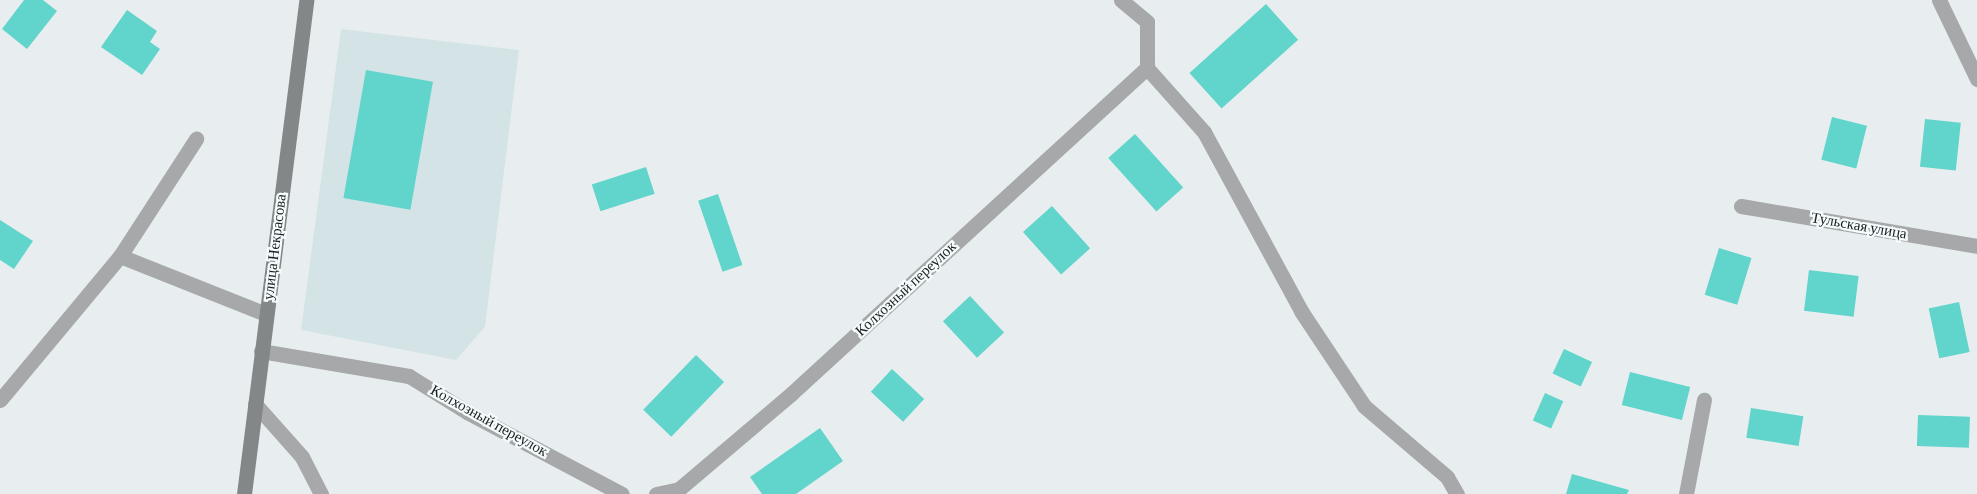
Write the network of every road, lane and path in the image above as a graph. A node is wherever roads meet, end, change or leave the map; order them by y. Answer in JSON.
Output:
{"nodes":[{"id":1,"x":306,"y":0,"type":"edge"},
{"id":2,"x":1121,"y":0,"type":"edge"},
{"id":3,"x":1939,"y":0,"type":"edge"},
{"id":4,"x":1147,"y":68,"type":"junction"},
{"id":5,"x":1977,"y":79,"type":"edge"},
{"id":6,"x":196,"y":138,"type":"dead end"},
{"id":7,"x":1741,"y":206,"type":"dead end"},
{"id":8,"x":1977,"y":246,"type":"edge"},
{"id":9,"x":120,"y":256,"type":"junction"},
{"id":10,"x":266,"y":314,"type":"junction"},
{"id":11,"x":261,"y":351,"type":"junction"},
{"id":12,"x":0,"y":400,"type":"edge"},
{"id":13,"x":1704,"y":400,"type":"dead end"},
{"id":14,"x":255,"y":404,"type":"junction"},
{"id":15,"x":244,"y":494,"type":"edge"},
{"id":16,"x":321,"y":494,"type":"edge"},
{"id":17,"x":622,"y":494,"type":"edge"},
{"id":18,"x":656,"y":494,"type":"edge"},
{"id":19,"x":1457,"y":494,"type":"edge"},
{"id":20,"x":1686,"y":494,"type":"edge"}],
"edges":[{"from":1,"to":10,"type":"main road","name":"улица Некрасова"},
{"from":2,"to":4,"type":"street"},
{"from":3,"to":5,"type":"street"},
{"from":4,"to":18,"type":"street","name":"Колхозный переулок"},
{"from":4,"to":19,"type":"street"},
{"from":6,"to":9,"type":"street"},
{"from":7,"to":8,"type":"street","name":"Тульская улица"},
{"from":9,"to":10,"type":"street"},
{"from":9,"to":12,"type":"street"},
{"from":10,"to":11,"type":"main road","name":"улица Некрасова"},
{"from":11,"to":14,"type":"main road","name":"улица Некрасова"},
{"from":11,"to":17,"type":"street","name":"Колхозный переулок"},
{"from":13,"to":20,"type":"street"},
{"from":14,"to":15,"type":"main road","name":"улица Некрасова"},
{"from":14,"to":16,"type":"street"}]}
